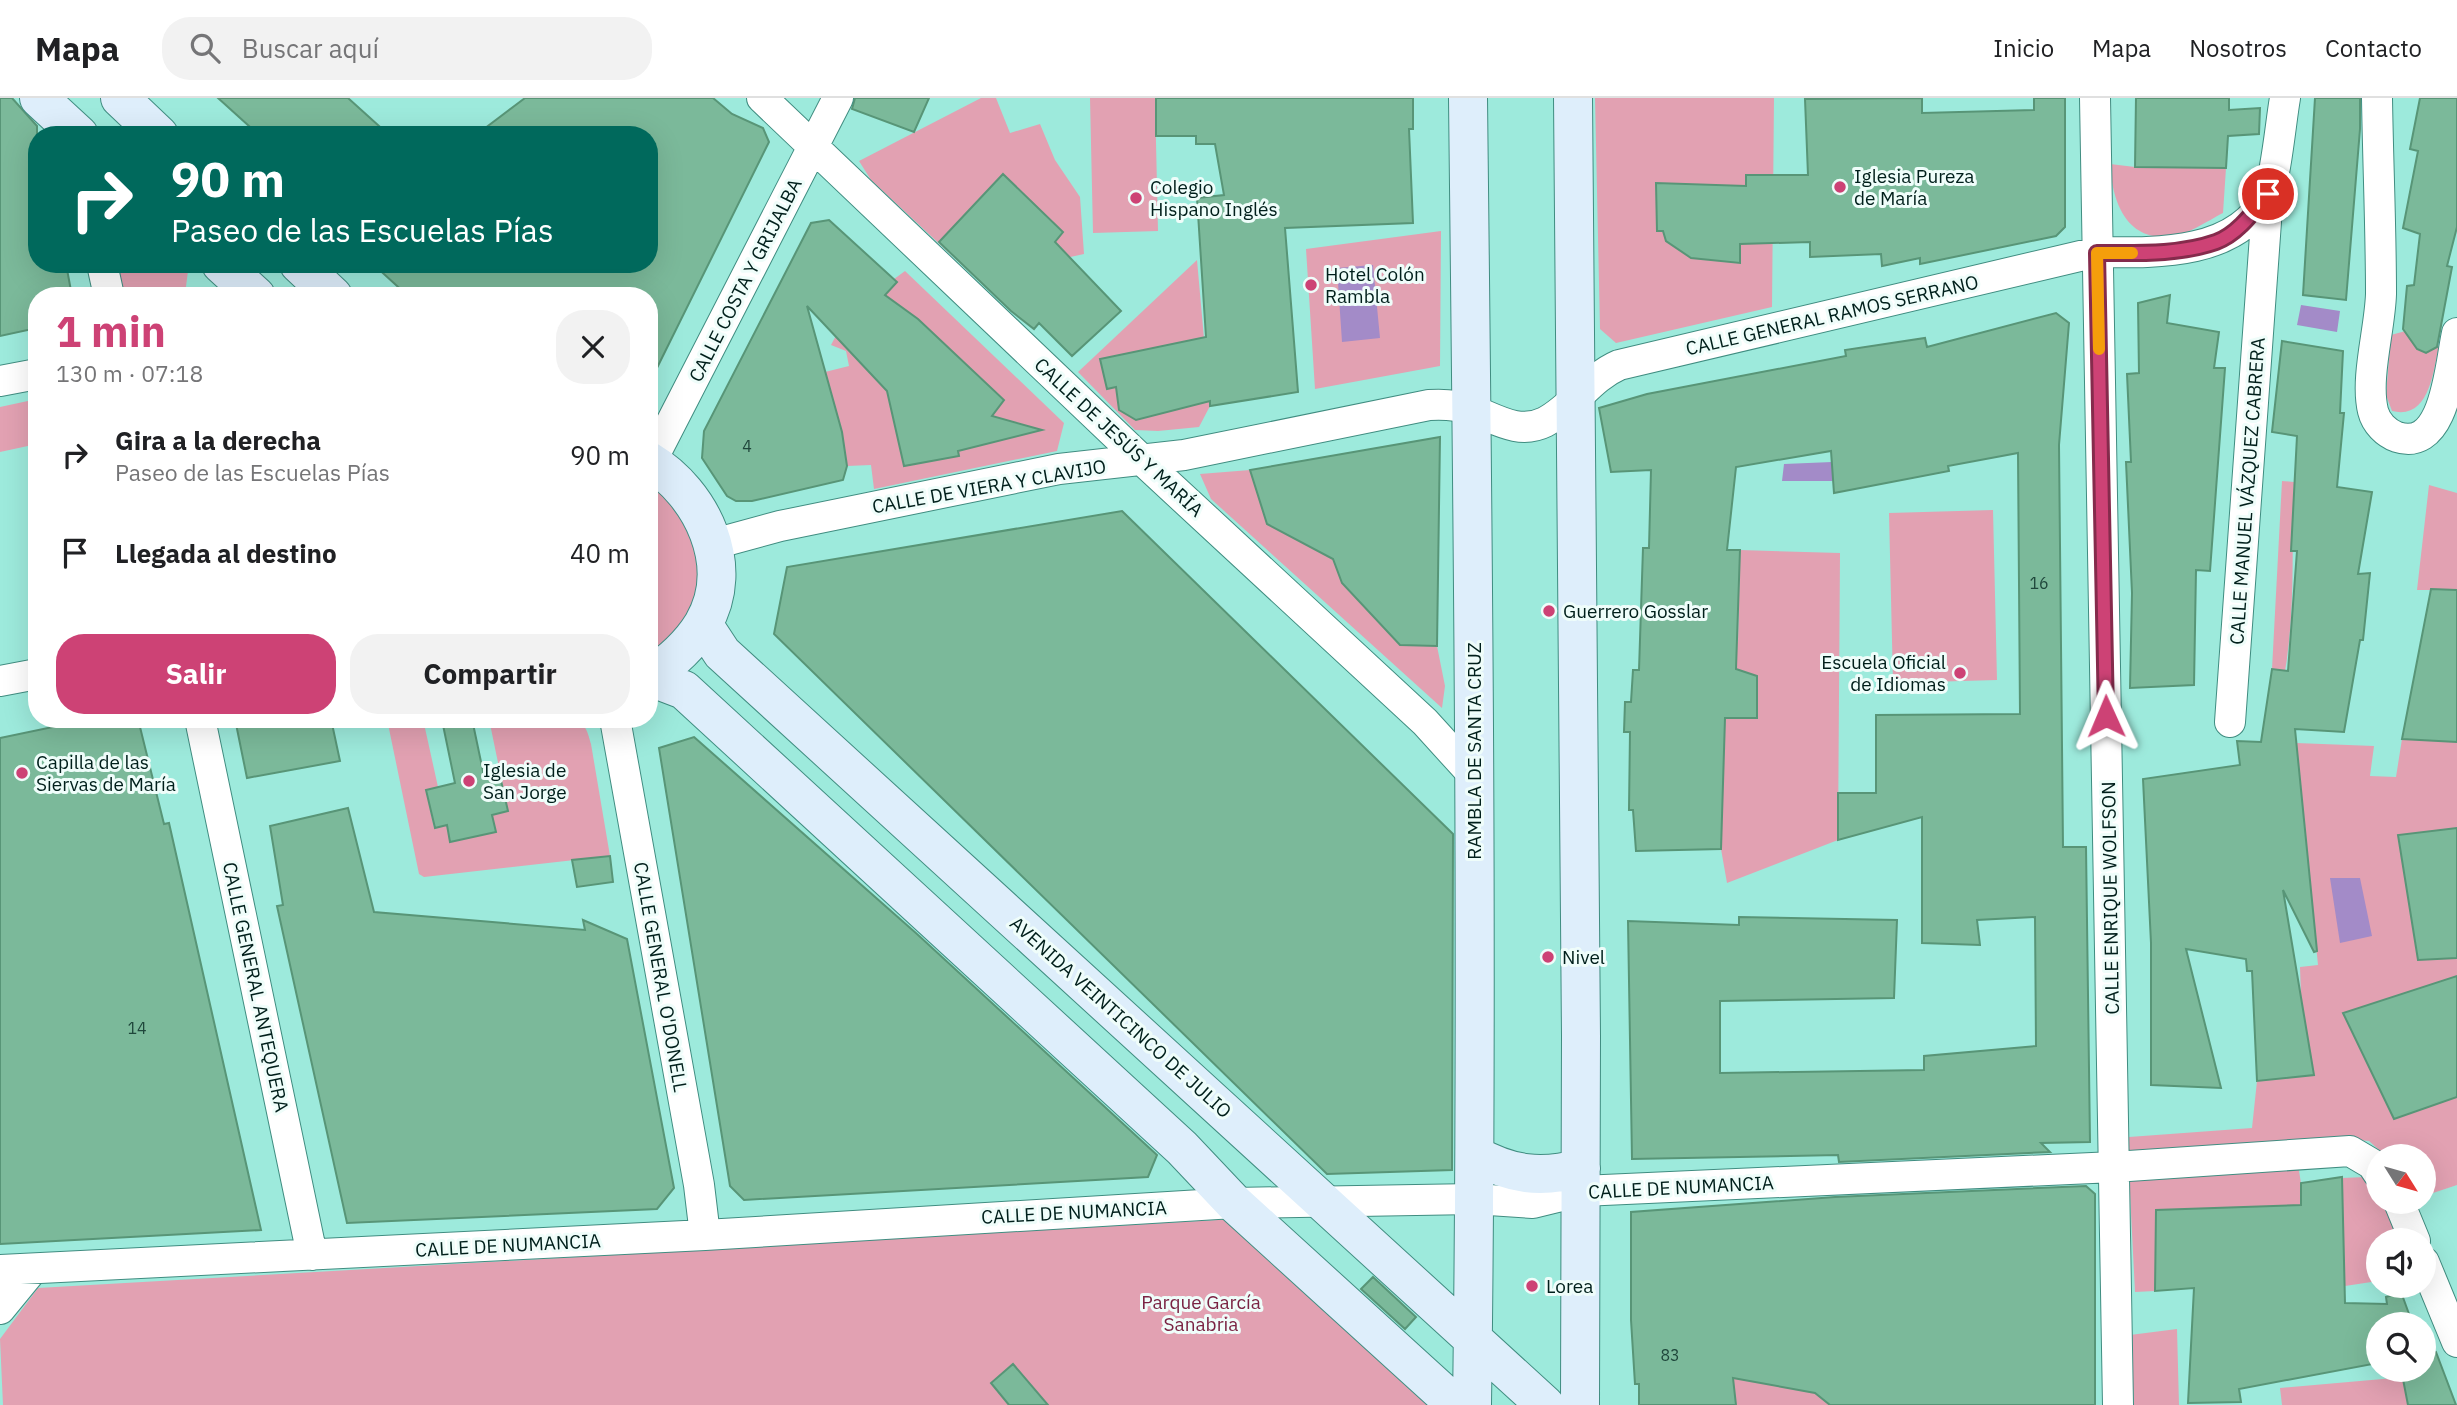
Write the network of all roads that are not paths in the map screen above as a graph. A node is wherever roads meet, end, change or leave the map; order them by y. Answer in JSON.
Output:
{"nodes":[{"id":1,"x":39,"y":98,"type":"edge"},
{"id":2,"x":120,"y":98,"type":"edge"},
{"id":3,"x":762,"y":98,"type":"edge"},
{"id":4,"x":838,"y":98,"type":"edge"},
{"id":5,"x":1468,"y":98,"type":"edge"},
{"id":6,"x":1573,"y":98,"type":"edge"},
{"id":7,"x":2095,"y":98,"type":"edge"},
{"id":8,"x":2285,"y":98,"type":"edge"},
{"id":9,"x":2377,"y":98,"type":"edge"},
{"id":10,"x":69,"y":126,"type":"edge"},
{"id":11,"x":150,"y":126,"type":"edge"},
{"id":12,"x":813,"y":148,"type":"junction"},
{"id":13,"x":2268,"y":194,"type":"junction"},
{"id":14,"x":2218,"y":242,"type":"junction"},
{"id":15,"x":2097,"y":253,"type":"junction"},
{"id":16,"x":2263,"y":260,"type":"junction"},
{"id":17,"x":231,"y":273,"type":"edge"},
{"id":18,"x":309,"y":273,"type":"edge"},
{"id":19,"x":246,"y":287,"type":"edge"},
{"id":20,"x":323,"y":287,"type":"edge"},
{"id":21,"x":2457,"y":333,"type":"edge"},
{"id":22,"x":28,"y":376,"type":"edge"},
{"id":23,"x":0,"y":381,"type":"edge"},
{"id":24,"x":1576,"y":396,"type":"junction"},
{"id":25,"x":1472,"y":410,"type":"junction"},
{"id":26,"x":658,"y":446,"type":"edge"},
{"id":27,"x":1142,"y":460,"type":"junction"},
{"id":28,"x":658,"y":467,"type":"edge"},
{"id":29,"x":714,"y":544,"type":"junction"},
{"id":30,"x":703,"y":624,"type":"junction"},
{"id":31,"x":658,"y":671,"type":"edge"},
{"id":32,"x":28,"y":676,"type":"edge"},
{"id":33,"x":658,"y":680,"type":"edge"},
{"id":34,"x":0,"y":681,"type":"edge"},
{"id":35,"x":2230,"y":722,"type":"dead end"},
{"id":36,"x":203,"y":728,"type":"edge"},
{"id":37,"x":617,"y":728,"type":"edge"},
{"id":38,"x":1475,"y":777,"type":"junction"},
{"id":39,"x":1475,"y":1155,"type":"junction"},
{"id":40,"x":2366,"y":1160,"type":"edge"},
{"id":41,"x":2115,"y":1167,"type":"junction"},
{"id":42,"x":1581,"y":1179,"type":"junction"},
{"id":43,"x":1474,"y":1199,"type":"junction"},
{"id":44,"x":1234,"y":1203,"type":"junction"},
{"id":45,"x":1325,"y":1203,"type":"junction"},
{"id":46,"x":705,"y":1235,"type":"junction"},
{"id":47,"x":312,"y":1255,"type":"junction"},
{"id":48,"x":0,"y":1270,"type":"edge"},
{"id":49,"x":32,"y":1270,"type":"junction"},
{"id":50,"x":2436,"y":1291,"type":"edge"},
{"id":51,"x":0,"y":1309,"type":"edge"},
{"id":52,"x":1472,"y":1340,"type":"junction"},
{"id":53,"x":2457,"y":1342,"type":"edge"},
{"id":54,"x":1456,"y":1405,"type":"edge"},
{"id":55,"x":1472,"y":1405,"type":"edge"},
{"id":56,"x":1545,"y":1405,"type":"edge"},
{"id":57,"x":1580,"y":1405,"type":"edge"},
{"id":58,"x":2118,"y":1405,"type":"edge"}],
"edges":[{"from":1,"to":10,"type":"main road"},
{"from":2,"to":11,"type":"main road"},
{"from":3,"to":12,"type":"street","name":"CALLE DE JESÚS Y MARÍA"},
{"from":4,"to":12,"type":"street","name":"CALLE COSTA Y GRIJALBA"},
{"from":5,"to":25,"type":"main road","name":"RAMBLA DE SANTA CRUZ"},
{"from":6,"to":24,"type":"main road"},
{"from":7,"to":15,"type":"street","name":"CALLE ENRIQUE WOLFSON"},
{"from":8,"to":13,"type":"street","name":"CALLE MANUEL VÁZQUEZ CABRERA"},
{"from":9,"to":21,"type":"street"},
{"from":12,"to":26,"type":"street","name":"CALLE COSTA Y GRIJALBA"},
{"from":12,"to":27,"type":"street","name":"CALLE DE JESÚS Y MARÍA"},
{"from":13,"to":14,"type":"street"},
{"from":13,"to":16,"type":"street","name":"CALLE MANUEL VÁZQUEZ CABRERA"},
{"from":14,"to":15,"type":"street","name":"CALLE GENERAL RAMOS SERRANO"},
{"from":14,"to":16,"type":"street"},
{"from":15,"to":24,"type":"street","name":"CALLE GENERAL RAMOS SERRANO"},
{"from":15,"to":41,"type":"street","name":"CALLE ENRIQUE WOLFSON"},
{"from":16,"to":35,"type":"street","name":"CALLE MANUEL VÁZQUEZ CABRERA"},
{"from":17,"to":19,"type":"main road"},
{"from":18,"to":20,"type":"main road"},
{"from":22,"to":23,"type":"street"},
{"from":24,"to":25,"type":"street","name":"CALLE GENERAL RAMOS SERRANO"},
{"from":24,"to":42,"type":"main road"},
{"from":25,"to":27,"type":"street","name":"CALLE DE VIERA Y CLAVIJO"},
{"from":25,"to":38,"type":"main road","name":"RAMBLA DE SANTA CRUZ"},
{"from":27,"to":29,"type":"street","name":"CALLE DE VIERA Y CLAVIJO"},
{"from":27,"to":38,"type":"street","name":"CALLE DE JESÚS Y MARÍA"},
{"from":28,"to":29,"type":"main road"},
{"from":29,"to":30,"type":"main road"},
{"from":30,"to":31,"type":"main road"},
{"from":30,"to":45,"type":"main road","name":"AVENIDA VEINTICINCO DE JULIO"},
{"from":32,"to":34,"type":"street"},
{"from":33,"to":44,"type":"main road"},
{"from":36,"to":47,"type":"street","name":"CALLE GENERAL ANTEQUERA"},
{"from":37,"to":46,"type":"street","name":"CALLE GENERAL O'DONELL"},
{"from":38,"to":39,"type":"main road","name":"RAMBLA DE SANTA CRUZ"},
{"from":39,"to":42,"type":"main road"},
{"from":39,"to":43,"type":"main road","name":"RAMBLA DE SANTA CRUZ"},
{"from":40,"to":41,"type":"street","name":"CALLE DE NUMANCIA"},
{"from":41,"to":42,"type":"street","name":"CALLE DE NUMANCIA"},
{"from":41,"to":58,"type":"street","name":"CALLE ENRIQUE WOLFSON"},
{"from":42,"to":43,"type":"street","name":"CALLE DE NUMANCIA"},
{"from":42,"to":57,"type":"main road"},
{"from":43,"to":45,"type":"street","name":"CALLE DE NUMANCIA"},
{"from":43,"to":52,"type":"main road","name":"RAMBLA DE SANTA CRUZ"},
{"from":44,"to":45,"type":"street","name":"CALLE DE NUMANCIA"},
{"from":44,"to":46,"type":"street","name":"CALLE DE NUMANCIA"},
{"from":44,"to":54,"type":"main road"},
{"from":45,"to":52,"type":"main road","name":"AVENIDA VEINTICINCO DE JULIO"},
{"from":46,"to":47,"type":"street","name":"CALLE DE NUMANCIA"},
{"from":47,"to":49,"type":"street","name":"CALLE DE NUMANCIA"},
{"from":48,"to":49,"type":"street","name":"CALLE DE NUMANCIA"},
{"from":49,"to":51,"type":"street"},
{"from":50,"to":53,"type":"street"},
{"from":52,"to":55,"type":"main road","name":"RAMBLA DE SANTA CRUZ"},
{"from":52,"to":56,"type":"main road","name":"AVENIDA VEINTICINCO DE JULIO"}]}
